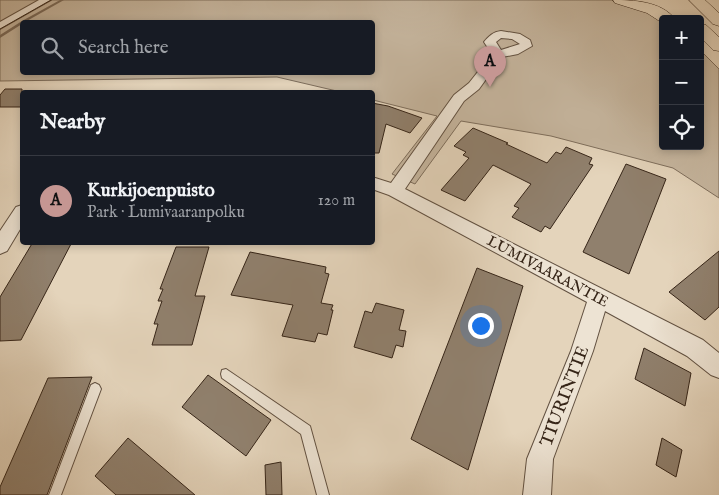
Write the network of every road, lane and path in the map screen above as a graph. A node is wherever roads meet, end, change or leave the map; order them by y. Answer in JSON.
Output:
{"nodes":[{"id":1,"x":46,"y":0,"type":"edge"},
{"id":2,"x":620,"y":0,"type":"edge"},
{"id":3,"x":696,"y":0,"type":"edge"},
{"id":4,"x":660,"y":15,"type":"edge"},
{"id":5,"x":719,"y":21,"type":"edge"},
{"id":6,"x":0,"y":26,"type":"edge"},
{"id":7,"x":704,"y":32,"type":"edge"},
{"id":8,"x":704,"y":46,"type":"edge"},
{"id":9,"x":719,"y":46,"type":"edge"},
{"id":10,"x":498,"y":54,"type":"dead end"},
{"id":11,"x":719,"y":58,"type":"edge"},
{"id":12,"x":375,"y":184,"type":"edge"},
{"id":13,"x":395,"y":191,"type":"junction"},
{"id":14,"x":20,"y":215,"type":"edge"},
{"id":15,"x":0,"y":246,"type":"edge"},
{"id":16,"x":599,"y":298,"type":"junction"},
{"id":17,"x":719,"y":367,"type":"edge"},
{"id":18,"x":226,"y":374,"type":"dead end"},
{"id":19,"x":95,"y":389,"type":"dead end"},
{"id":20,"x":55,"y":495,"type":"edge"},
{"id":21,"x":323,"y":495,"type":"edge"},
{"id":22,"x":537,"y":495,"type":"edge"}],
"edges":[{"from":1,"to":6,"type":"street"},
{"from":2,"to":4,"type":"highway"},
{"from":3,"to":5,"type":"highway"},
{"from":7,"to":9,"type":"highway"},
{"from":8,"to":11,"type":"highway"},
{"from":10,"to":13,"type":"street"},
{"from":12,"to":13,"type":"street","name":"LUMIVAARANTIE"},
{"from":13,"to":16,"type":"street","name":"LUMIVAARANTIE"},
{"from":14,"to":15,"type":"street"},
{"from":16,"to":17,"type":"street","name":"LUMIVAARANTIE"},
{"from":16,"to":22,"type":"street","name":"TIURINTIE"},
{"from":18,"to":21,"type":"lane"},
{"from":19,"to":20,"type":"lane"}]}
